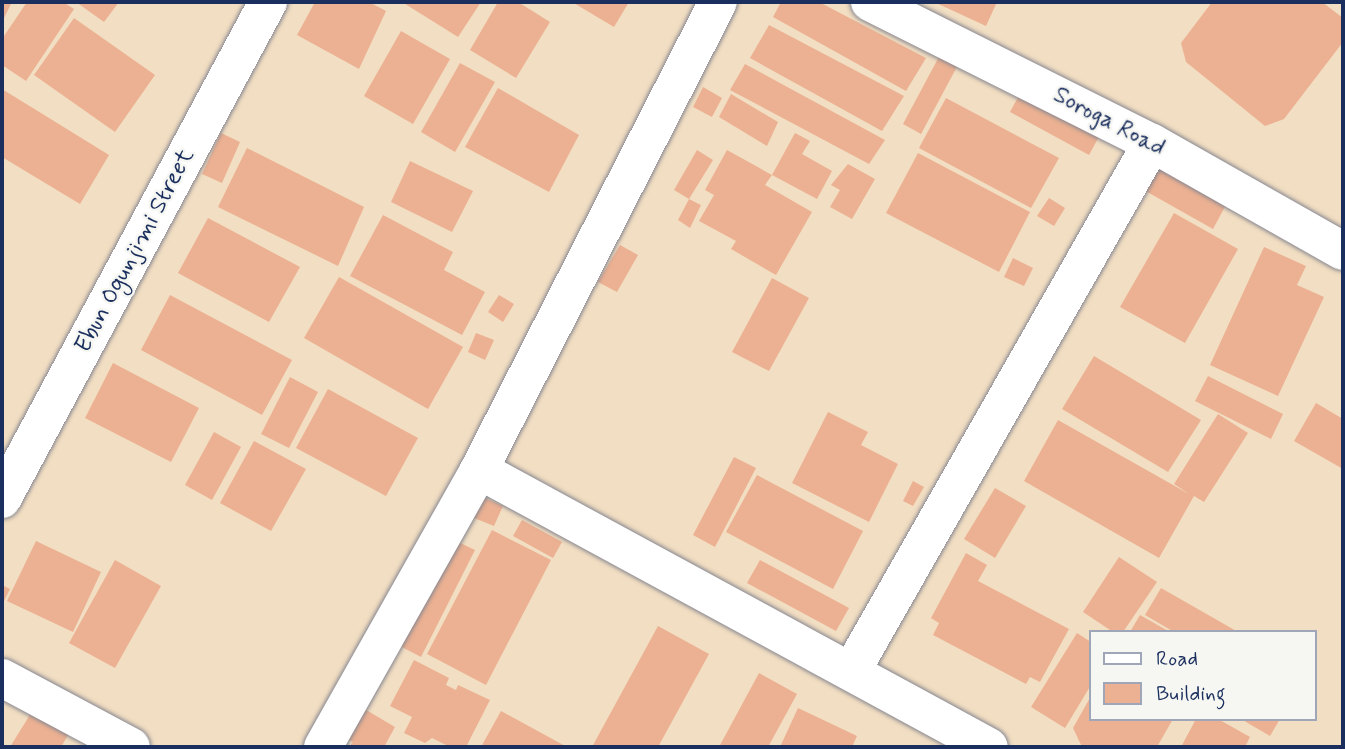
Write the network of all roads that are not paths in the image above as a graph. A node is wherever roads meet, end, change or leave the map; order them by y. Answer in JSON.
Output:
{"nodes":[{"id":1,"x":268,"y":2,"type":"edge"},
{"id":2,"x":718,"y":2,"type":"edge"},
{"id":3,"x":870,"y":2,"type":"edge"},
{"id":4,"x":1152,"y":143,"type":"junction"},
{"id":5,"x":1343,"y":251,"type":"edge"},
{"id":6,"x":479,"y":470,"type":"junction"},
{"id":7,"x":2,"y":499,"type":"edge"},
{"id":8,"x":852,"y":670,"type":"junction"},
{"id":9,"x":2,"y":678,"type":"edge"},
{"id":10,"x":131,"y":747,"type":"edge"},
{"id":11,"x":323,"y":747,"type":"edge"},
{"id":12,"x":989,"y":747,"type":"edge"}],
"edges":[{"from":1,"to":7,"type":"street","name":"Ebun Ogunjimi Street"},
{"from":2,"to":6,"type":"street"},
{"from":3,"to":4,"type":"street","name":"Soroga Road"},
{"from":4,"to":5,"type":"street","name":"Soroga Road"},
{"from":4,"to":8,"type":"street"},
{"from":6,"to":8,"type":"street"},
{"from":6,"to":11,"type":"street"},
{"from":8,"to":12,"type":"street"},
{"from":9,"to":10,"type":"street"}]}
